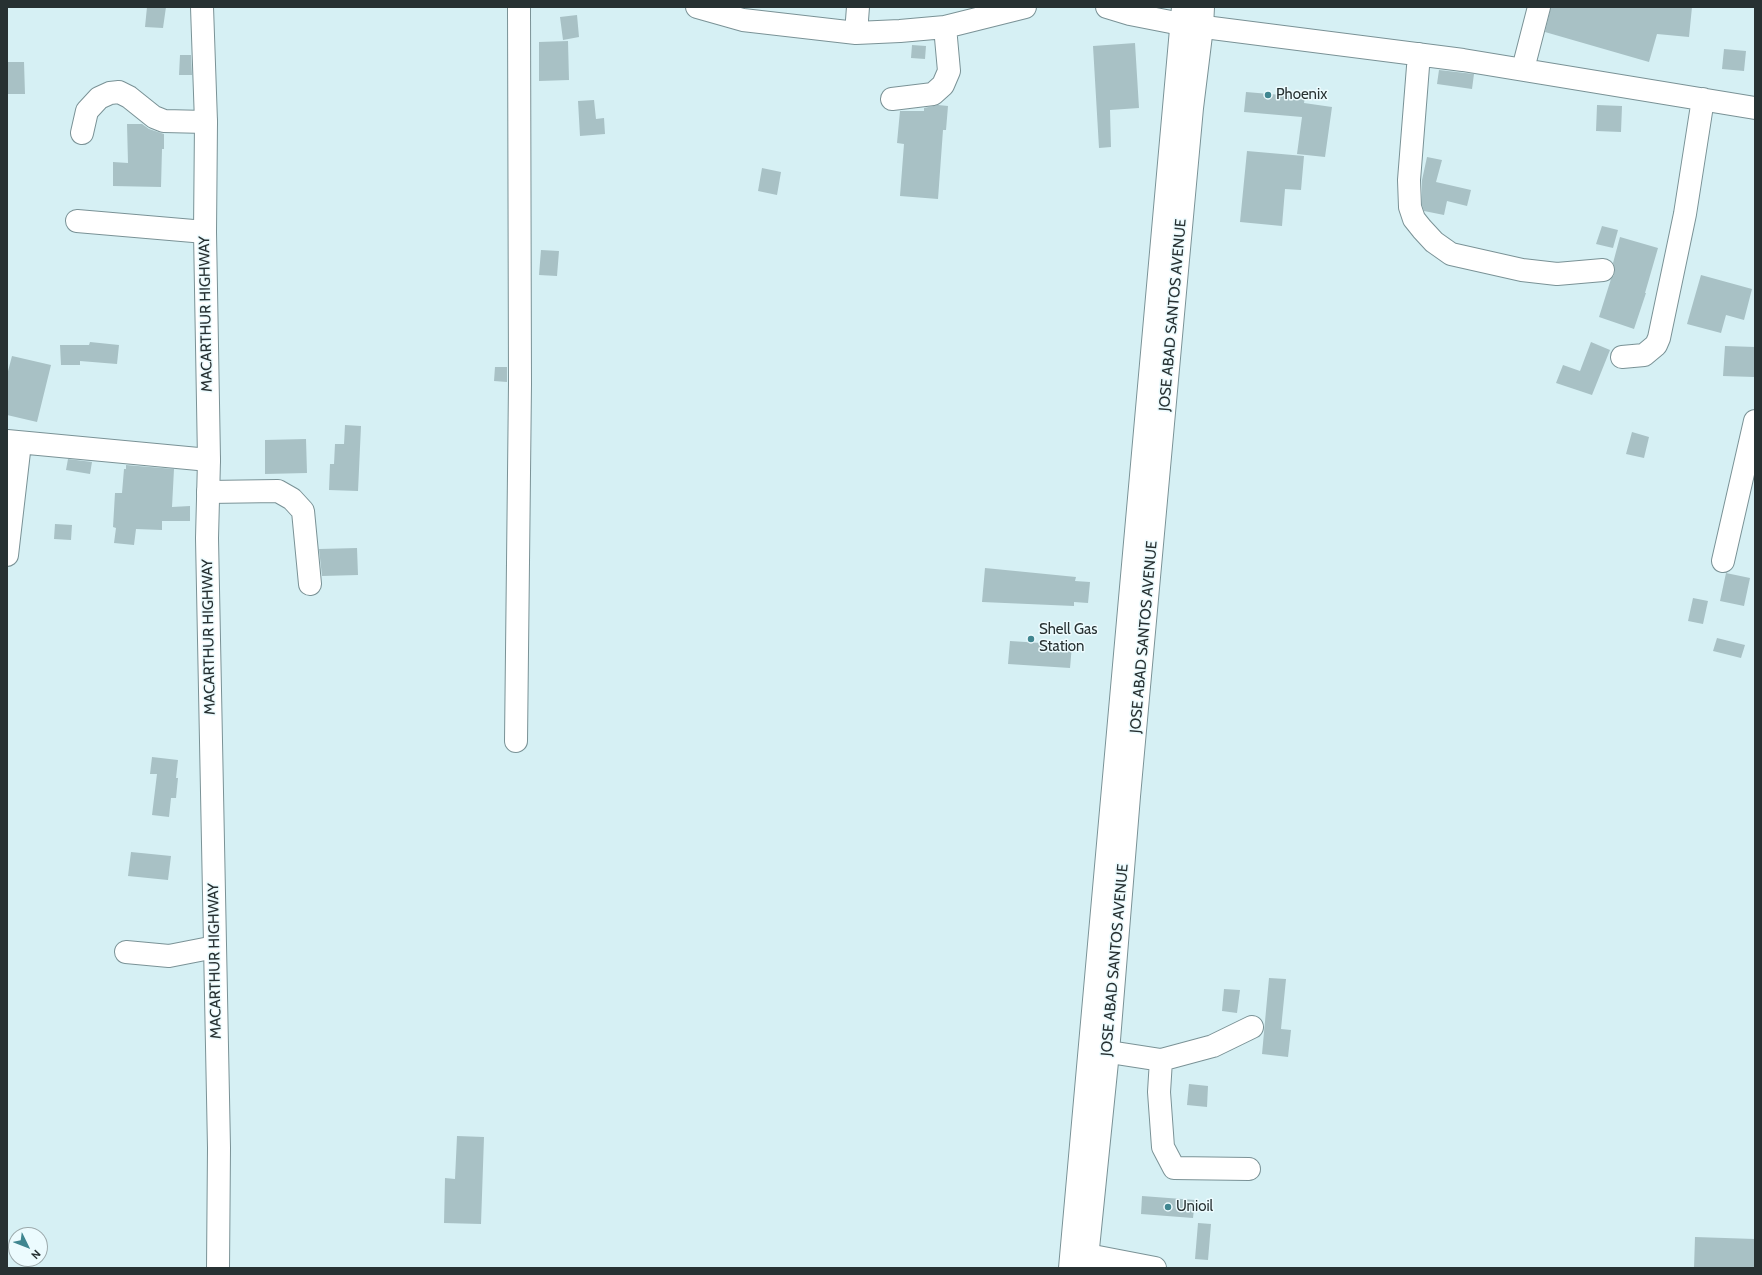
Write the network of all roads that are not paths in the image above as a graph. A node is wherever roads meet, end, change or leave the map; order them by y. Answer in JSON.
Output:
{"nodes":[{"id":1,"x":202,"y":7,"type":"edge"},
{"id":2,"x":520,"y":7,"type":"edge"},
{"id":3,"x":696,"y":7,"type":"edge"},
{"id":4,"x":858,"y":7,"type":"edge"},
{"id":5,"x":1025,"y":7,"type":"edge"},
{"id":6,"x":1107,"y":7,"type":"edge"},
{"id":7,"x":1539,"y":7,"type":"edge"},
{"id":8,"x":1182,"y":16,"type":"edge"},
{"id":9,"x":1203,"y":17,"type":"edge"},
{"id":10,"x":945,"y":27,"type":"junction"},
{"id":11,"x":856,"y":33,"type":"junction"},
{"id":12,"x":1419,"y":54,"type":"junction"},
{"id":13,"x":1523,"y":69,"type":"junction"},
{"id":14,"x":892,"y":99,"type":"dead end"},
{"id":15,"x":1703,"y":99,"type":"junction"},
{"id":16,"x":1755,"y":108,"type":"edge"},
{"id":17,"x":206,"y":122,"type":"junction"},
{"id":18,"x":82,"y":133,"type":"dead end"},
{"id":19,"x":77,"y":221,"type":"dead end"},
{"id":20,"x":205,"y":232,"type":"junction"},
{"id":21,"x":1603,"y":270,"type":"dead end"},
{"id":22,"x":1622,"y":357,"type":"dead end"},
{"id":23,"x":1755,"y":421,"type":"edge"},
{"id":24,"x":14,"y":442,"type":"edge"},
{"id":25,"x":209,"y":460,"type":"junction"},
{"id":26,"x":208,"y":492,"type":"junction"},
{"id":27,"x":1747,"y":498,"type":"edge"},
{"id":28,"x":7,"y":555,"type":"edge"},
{"id":29,"x":1723,"y":561,"type":"dead end"},
{"id":30,"x":310,"y":584,"type":"dead end"},
{"id":31,"x":516,"y":741,"type":"dead end"},
{"id":32,"x":215,"y":946,"type":"junction"},
{"id":33,"x":126,"y":952,"type":"dead end"},
{"id":34,"x":1252,"y":1027,"type":"dead end"},
{"id":35,"x":1099,"y":1050,"type":"junction"},
{"id":36,"x":1161,"y":1060,"type":"junction"},
{"id":37,"x":1249,"y":1170,"type":"dead end"},
{"id":38,"x":1079,"y":1261,"type":"edge"},
{"id":39,"x":1144,"y":1267,"type":"edge"},
{"id":40,"x":218,"y":1268,"type":"edge"}],
"edges":[{"from":1,"to":17,"type":"main road","name":"MACARTHUR HIGHWAY"},
{"from":2,"to":31,"type":"main road"},
{"from":3,"to":11,"type":"main road"},
{"from":4,"to":11,"type":"main road"},
{"from":5,"to":10,"type":"main road"},
{"from":6,"to":8,"type":"main road"},
{"from":7,"to":13,"type":"main road"},
{"from":8,"to":9,"type":"main road"},
{"from":8,"to":35,"type":"main road","name":"JOSE ABAD SANTOS AVENUE"},
{"from":9,"to":12,"type":"main road"},
{"from":9,"to":35,"type":"main road","name":"JOSE ABAD SANTOS AVENUE"},
{"from":10,"to":11,"type":"main road"},
{"from":10,"to":14,"type":"main road"},
{"from":12,"to":13,"type":"main road"},
{"from":12,"to":21,"type":"main road"},
{"from":13,"to":15,"type":"main road"},
{"from":15,"to":16,"type":"main road"},
{"from":15,"to":22,"type":"main road"},
{"from":17,"to":18,"type":"main road"},
{"from":17,"to":20,"type":"main road","name":"MACARTHUR HIGHWAY"},
{"from":19,"to":20,"type":"main road"},
{"from":20,"to":25,"type":"main road","name":"MACARTHUR HIGHWAY"},
{"from":23,"to":27,"type":"main road"},
{"from":24,"to":25,"type":"main road"},
{"from":24,"to":28,"type":"main road"},
{"from":25,"to":26,"type":"main road","name":"MACARTHUR HIGHWAY"},
{"from":26,"to":30,"type":"main road"},
{"from":26,"to":32,"type":"main road","name":"MACARTHUR HIGHWAY"},
{"from":27,"to":29,"type":"main road"},
{"from":32,"to":33,"type":"main road"},
{"from":32,"to":40,"type":"main road","name":"MACARTHUR HIGHWAY"},
{"from":34,"to":36,"type":"main road"},
{"from":35,"to":36,"type":"main road"},
{"from":35,"to":38,"type":"main road","name":"JOSE ABAD SANTOS AVENUE"},
{"from":36,"to":37,"type":"main road"},
{"from":38,"to":39,"type":"main road"}]}
